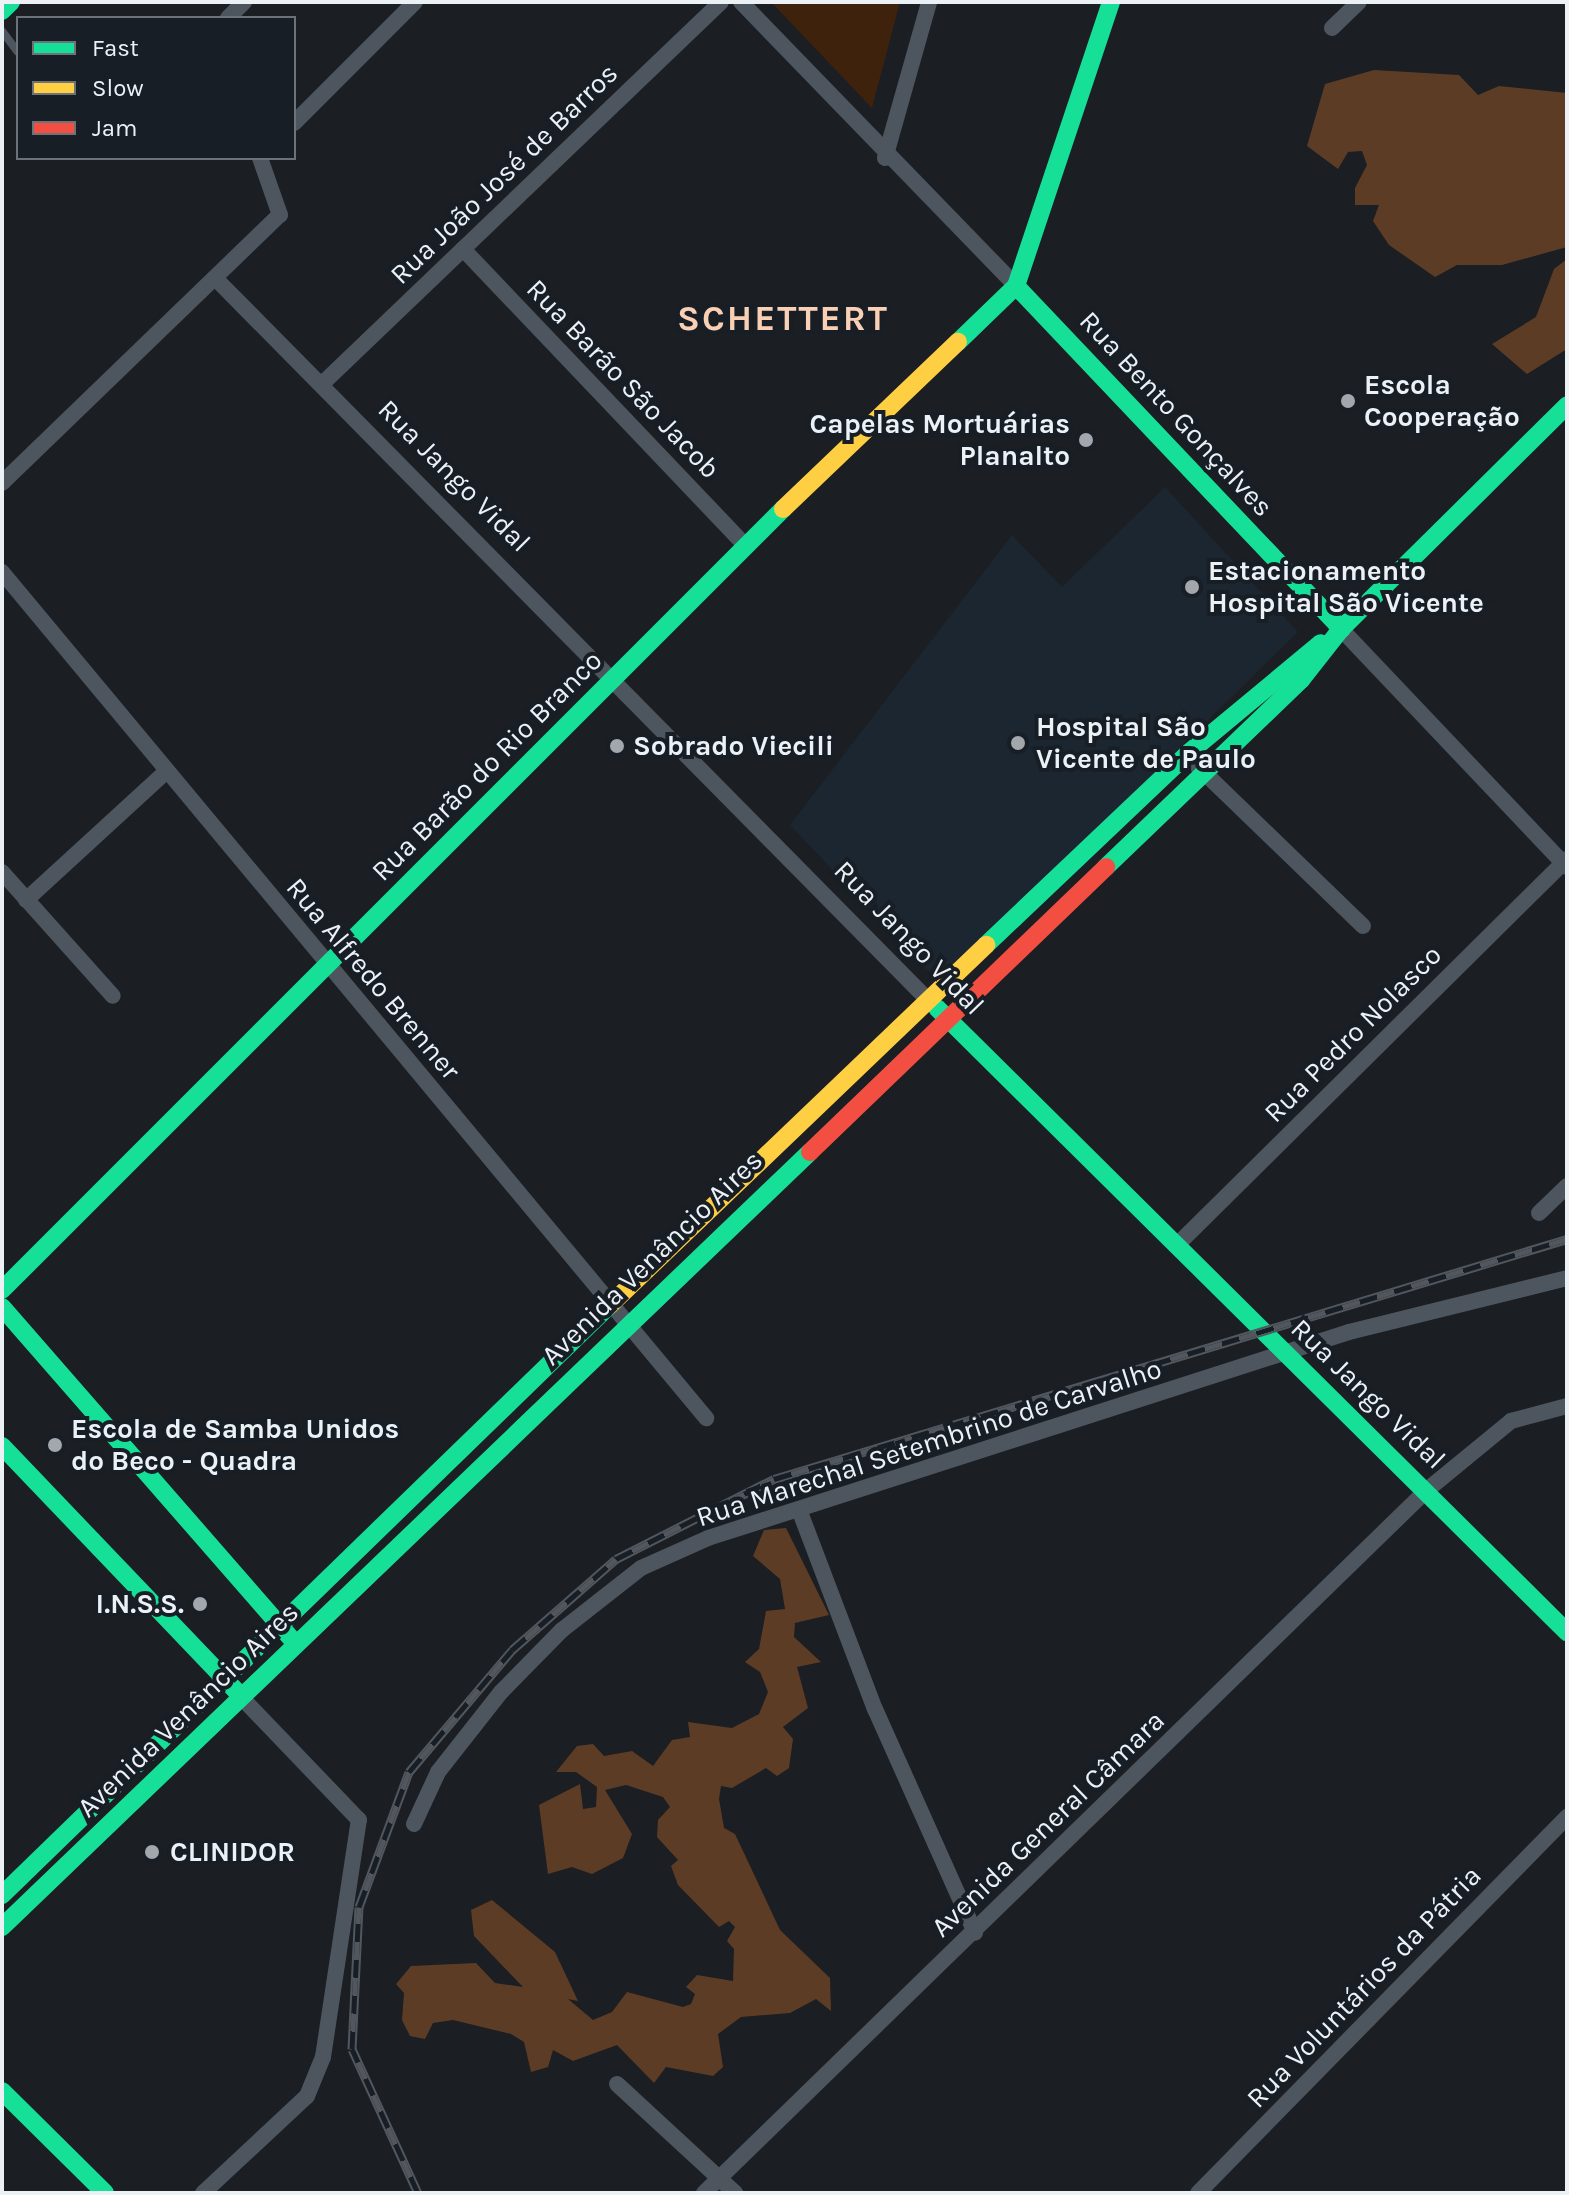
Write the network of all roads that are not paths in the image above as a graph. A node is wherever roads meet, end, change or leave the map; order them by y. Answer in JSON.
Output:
{"nodes":[{"id":1,"x":11,"y":2,"type":"edge"},
{"id":2,"x":415,"y":2,"type":"edge"},
{"id":3,"x":721,"y":2,"type":"edge"},
{"id":4,"x":741,"y":2,"type":"edge"},
{"id":5,"x":929,"y":2,"type":"edge"},
{"id":6,"x":1111,"y":2,"type":"edge"},
{"id":7,"x":1359,"y":2,"type":"edge"},
{"id":8,"x":2,"y":11,"type":"edge"},
{"id":9,"x":1332,"y":28,"type":"dead end"},
{"id":10,"x":2,"y":31,"type":"edge"},
{"id":11,"x":16,"y":49,"type":"edge"},
{"id":12,"x":296,"y":121,"type":"edge"},
{"id":13,"x":885,"y":158,"type":"junction"},
{"id":14,"x":261,"y":160,"type":"edge"},
{"id":15,"x":463,"y":249,"type":"junction"},
{"id":16,"x":216,"y":279,"type":"junction"},
{"id":17,"x":1016,"y":286,"type":"junction"},
{"id":18,"x":322,"y":384,"type":"junction"},
{"id":19,"x":1567,"y":405,"type":"edge"},
{"id":20,"x":2,"y":483,"type":"edge"},
{"id":21,"x":745,"y":545,"type":"junction"},
{"id":22,"x":2,"y":572,"type":"edge"},
{"id":23,"x":1341,"y":629,"type":"junction"},
{"id":24,"x":615,"y":676,"type":"junction"},
{"id":25,"x":1251,"y":697,"type":"junction"},
{"id":26,"x":1262,"y":715,"type":"junction"},
{"id":27,"x":1186,"y":755,"type":"junction"},
{"id":28,"x":1201,"y":770,"type":"junction"},
{"id":29,"x":167,"y":771,"type":"junction"},
{"id":30,"x":1566,"y":863,"type":"edge"},
{"id":31,"x":2,"y":872,"type":"edge"},
{"id":32,"x":26,"y":900,"type":"junction"},
{"id":33,"x":1363,"y":926,"type":"dead end"},
{"id":34,"x":327,"y":965,"type":"junction"},
{"id":35,"x":113,"y":996,"type":"dead end"},
{"id":36,"x":929,"y":1001,"type":"junction"},
{"id":37,"x":945,"y":1016,"type":"junction"},
{"id":38,"x":786,"y":1134,"type":"junction"},
{"id":39,"x":803,"y":1153,"type":"junction"},
{"id":40,"x":1567,"y":1186,"type":"edge"},
{"id":41,"x":1539,"y":1213,"type":"dead end"},
{"id":42,"x":1176,"y":1246,"type":"junction"},
{"id":43,"x":1567,"y":1278,"type":"edge"},
{"id":44,"x":2,"y":1290,"type":"edge"},
{"id":45,"x":609,"y":1303,"type":"junction"},
{"id":46,"x":2,"y":1307,"type":"edge"},
{"id":47,"x":625,"y":1321,"type":"junction"},
{"id":48,"x":1288,"y":1354,"type":"junction"},
{"id":49,"x":1567,"y":1406,"type":"edge"},
{"id":50,"x":706,"y":1418,"type":"dead end"},
{"id":51,"x":2,"y":1446,"type":"edge"},
{"id":52,"x":421,"y":1490,"type":"junction"},
{"id":53,"x":1427,"y":1490,"type":"junction"},
{"id":54,"x":437,"y":1506,"type":"junction"},
{"id":55,"x":800,"y":1512,"type":"junction"},
{"id":56,"x":282,"y":1629,"type":"junction"},
{"id":57,"x":1567,"y":1632,"type":"edge"},
{"id":58,"x":297,"y":1645,"type":"junction"},
{"id":59,"x":227,"y":1682,"type":"junction"},
{"id":60,"x":242,"y":1698,"type":"junction"},
{"id":61,"x":1567,"y":1817,"type":"edge"},
{"id":62,"x":414,"y":1824,"type":"dead end"},
{"id":63,"x":2,"y":1895,"type":"edge"},
{"id":64,"x":2,"y":1927,"type":"edge"},
{"id":65,"x":975,"y":1933,"type":"junction"},
{"id":66,"x":617,"y":2084,"type":"dead end"},
{"id":67,"x":2,"y":2091,"type":"edge"},
{"id":68,"x":720,"y":2178,"type":"junction"},
{"id":69,"x":105,"y":2193,"type":"edge"},
{"id":70,"x":203,"y":2193,"type":"edge"},
{"id":71,"x":704,"y":2193,"type":"edge"},
{"id":72,"x":735,"y":2193,"type":"edge"},
{"id":73,"x":1198,"y":2193,"type":"edge"}],
"edges":[{"from":1,"to":8,"type":"main road"},
{"from":2,"to":12,"type":"street"},
{"from":3,"to":15,"type":"street","name":"Rua João José de Barros"},
{"from":4,"to":13,"type":"street","name":"Rua Bento Gonçalves"},
{"from":5,"to":13,"type":"street"},
{"from":6,"to":17,"type":"main road"},
{"from":7,"to":9,"type":"street"},
{"from":10,"to":11,"type":"lane"},
{"from":13,"to":17,"type":"street","name":"Rua Bento Gonçalves"},
{"from":14,"to":16,"type":"street"},
{"from":15,"to":18,"type":"street","name":"Rua João José de Barros"},
{"from":15,"to":21,"type":"street","name":"Rua Barão São Jacob"},
{"from":16,"to":18,"type":"street","name":"Rua Jango Vidal"},
{"from":16,"to":20,"type":"street"},
{"from":17,"to":21,"type":"main road","name":"Rua Barão do Rio Branco"},
{"from":17,"to":23,"type":"main road","name":"Rua Bento Gonçalves"},
{"from":18,"to":24,"type":"street","name":"Rua Jango Vidal"},
{"from":19,"to":23,"type":"main road","name":"Avenida Venâncio Aires"},
{"from":21,"to":24,"type":"main road","name":"Rua Barão do Rio Branco"},
{"from":22,"to":29,"type":"street","name":"Rua Alfredo Brenner"},
{"from":23,"to":25,"type":"main road","name":"Avenida Venâncio Aires"},
{"from":23,"to":26,"type":"main road","name":"Avenida Venâncio Aires"},
{"from":23,"to":30,"type":"street","name":"Rua Bento Gonçalves"},
{"from":24,"to":34,"type":"main road","name":"Rua Barão do Rio Branco"},
{"from":24,"to":36,"type":"street","name":"Rua Jango Vidal"},
{"from":25,"to":26,"type":"lane"},
{"from":25,"to":27,"type":"main road","name":"Avenida Venâncio Aires"},
{"from":26,"to":28,"type":"main road","name":"Avenida Venâncio Aires"},
{"from":27,"to":28,"type":"street"},
{"from":27,"to":36,"type":"main road","name":"Avenida Venâncio Aires"},
{"from":28,"to":33,"type":"street"},
{"from":28,"to":37,"type":"main road","name":"Avenida Venâncio Aires"},
{"from":29,"to":32,"type":"street"},
{"from":29,"to":34,"type":"street","name":"Rua Alfredo Brenner"},
{"from":30,"to":42,"type":"street","name":"Rua Pedro Nolasco"},
{"from":31,"to":32,"type":"street"},
{"from":32,"to":35,"type":"street"},
{"from":34,"to":44,"type":"main road","name":"Rua Barão do Rio Branco"},
{"from":34,"to":45,"type":"street","name":"Rua Alfredo Brenner"},
{"from":36,"to":37,"type":"main road","name":"Rua Jango Vidal"},
{"from":36,"to":38,"type":"main road","name":"Avenida Venâncio Aires"},
{"from":37,"to":39,"type":"main road","name":"Avenida Venâncio Aires"},
{"from":37,"to":42,"type":"main road","name":"Rua Jango Vidal"},
{"from":38,"to":39,"type":"main road"},
{"from":38,"to":45,"type":"main road","name":"Avenida Venâncio Aires"},
{"from":39,"to":47,"type":"main road","name":"Avenida Venâncio Aires"},
{"from":40,"to":41,"type":"street"},
{"from":42,"to":48,"type":"main road","name":"Rua Jango Vidal"},
{"from":43,"to":48,"type":"street","name":"Rua Marechal Setembrino de Carvalho"},
{"from":45,"to":47,"type":"street","name":"Rua Alfredo Brenner"},
{"from":45,"to":52,"type":"main road","name":"Avenida Venâncio Aires"},
{"from":46,"to":56,"type":"main road"},
{"from":47,"to":50,"type":"street","name":"Rua Alfredo Brenner"},
{"from":47,"to":54,"type":"main road","name":"Avenida Venâncio Aires"},
{"from":48,"to":53,"type":"main road","name":"Rua Jango Vidal"},
{"from":48,"to":55,"type":"street","name":"Rua Marechal Setembrino de Carvalho"},
{"from":49,"to":53,"type":"street","name":"Avenida General Câmara"},
{"from":51,"to":59,"type":"main road"},
{"from":52,"to":54,"type":"main road"},
{"from":52,"to":56,"type":"main road","name":"Avenida Venâncio Aires"},
{"from":53,"to":57,"type":"main road","name":"Rua Jango Vidal"},
{"from":53,"to":65,"type":"street","name":"Avenida General Câmara"},
{"from":54,"to":58,"type":"main road","name":"Avenida Venâncio Aires"},
{"from":55,"to":62,"type":"street","name":"Rua Marechal Setembrino de Carvalho"},
{"from":55,"to":65,"type":"street"},
{"from":56,"to":58,"type":"main road"},
{"from":56,"to":59,"type":"main road","name":"Avenida Venâncio Aires"},
{"from":58,"to":60,"type":"main road","name":"Avenida Venâncio Aires"},
{"from":59,"to":60,"type":"main road"},
{"from":59,"to":63,"type":"main road","name":"Avenida Venâncio Aires"},
{"from":60,"to":64,"type":"main road","name":"Avenida Venâncio Aires"},
{"from":60,"to":70,"type":"street"},
{"from":61,"to":73,"type":"street","name":"Rua Voluntários da Pátria"},
{"from":65,"to":68,"type":"street","name":"Avenida General Câmara"},
{"from":66,"to":68,"type":"street"},
{"from":67,"to":69,"type":"main road"},
{"from":68,"to":71,"type":"street","name":"Avenida General Câmara"},
{"from":68,"to":72,"type":"street"}]}
